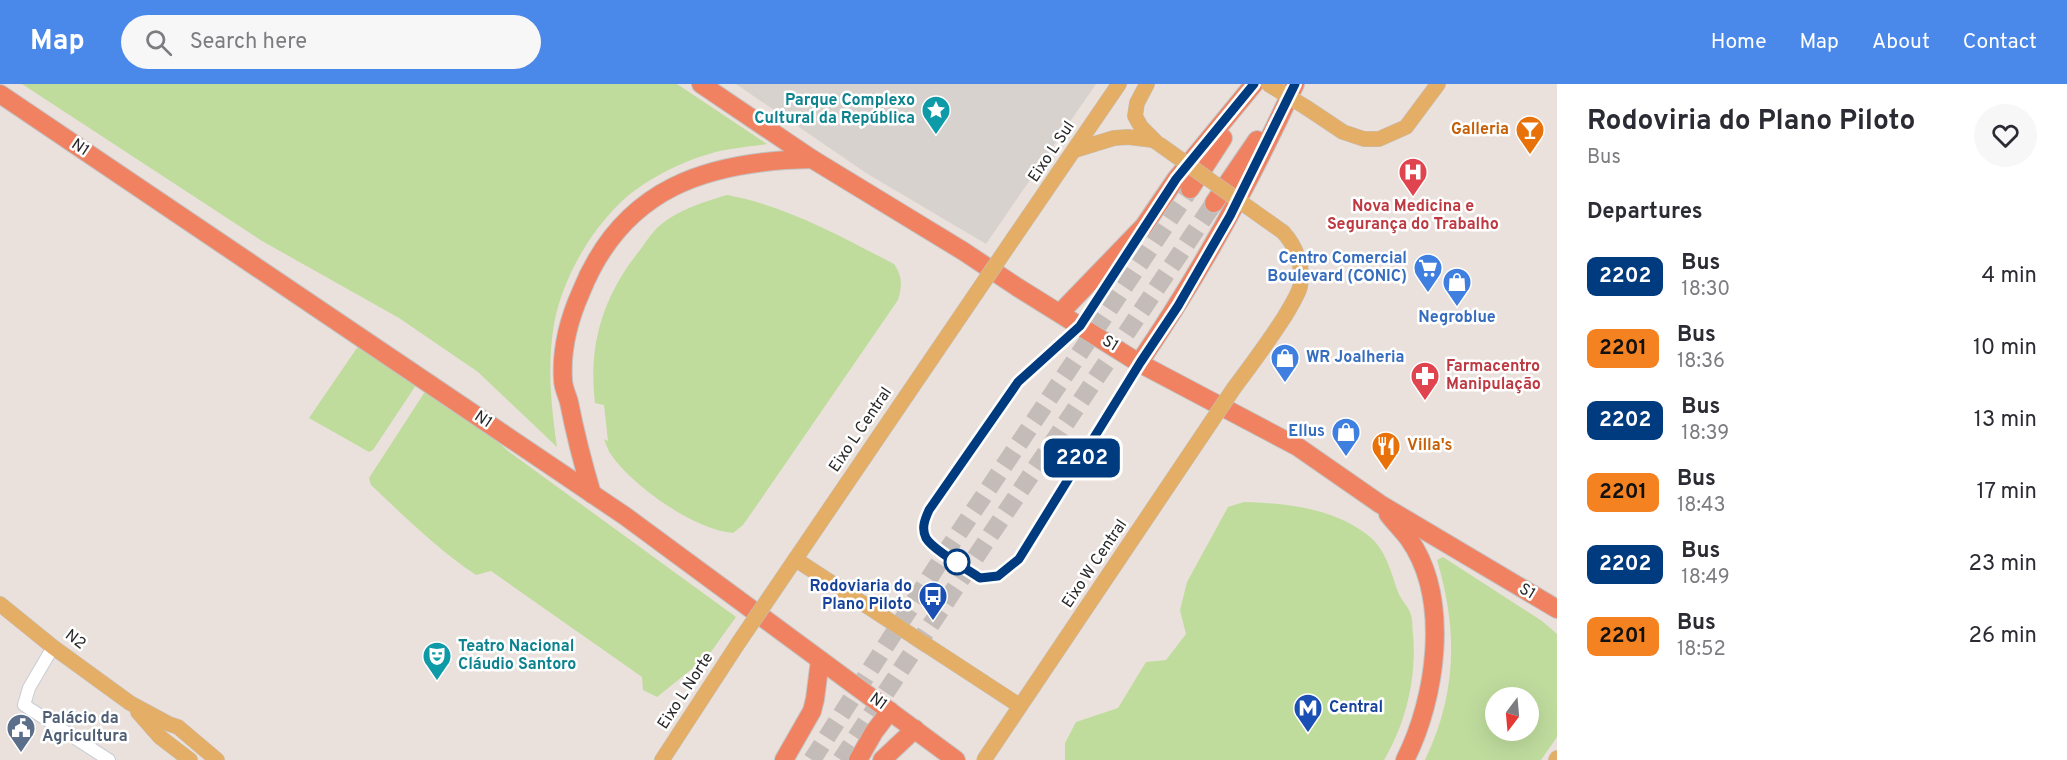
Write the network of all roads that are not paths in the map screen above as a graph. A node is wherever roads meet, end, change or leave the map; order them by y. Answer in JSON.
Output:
{"nodes":[{"id":1,"x":701,"y":84,"type":"edge"},
{"id":2,"x":1119,"y":84,"type":"edge"},
{"id":3,"x":1147,"y":84,"type":"edge"},
{"id":4,"x":1254,"y":84,"type":"edge"},
{"id":5,"x":1259,"y":84,"type":"edge"},
{"id":6,"x":1268,"y":84,"type":"edge"},
{"id":7,"x":1295,"y":84,"type":"edge"},
{"id":8,"x":1438,"y":84,"type":"edge"},
{"id":9,"x":0,"y":94,"type":"edge"},
{"id":10,"x":1156,"y":142,"type":"junction"},
{"id":11,"x":1075,"y":150,"type":"junction"},
{"id":12,"x":812,"y":159,"type":"junction"},
{"id":13,"x":1190,"y":189,"type":"tunnel mouth"},
{"id":14,"x":1214,"y":203,"type":"tunnel mouth"},
{"id":15,"x":1013,"y":239,"type":"joint"},
{"id":16,"x":1060,"y":313,"type":"junction"},
{"id":17,"x":1140,"y":363,"type":"junction"},
{"id":18,"x":592,"y":494,"type":"junction"},
{"id":19,"x":1380,"y":504,"type":"junction"},
{"id":20,"x":795,"y":559,"type":"junction"},
{"id":21,"x":0,"y":604,"type":"edge"},
{"id":22,"x":1557,"y":609,"type":"edge"},
{"id":23,"x":739,"y":642,"type":"joint"},
{"id":24,"x":53,"y":647,"type":"junction"},
{"id":25,"x":820,"y":660,"type":"junction"},
{"id":26,"x":130,"y":704,"type":"junction"},
{"id":27,"x":1020,"y":706,"type":"junction"},
{"id":28,"x":890,"y":711,"type":"junction"},
{"id":29,"x":915,"y":729,"type":"junction"},
{"id":30,"x":673,"y":743,"type":"junction"},
{"id":31,"x":109,"y":760,"type":"edge"},
{"id":32,"x":190,"y":760,"type":"edge"},
{"id":33,"x":217,"y":760,"type":"edge"},
{"id":34,"x":662,"y":760,"type":"edge"},
{"id":35,"x":678,"y":760,"type":"edge"},
{"id":36,"x":784,"y":760,"type":"edge"},
{"id":37,"x":858,"y":760,"type":"edge"},
{"id":38,"x":882,"y":760,"type":"edge"},
{"id":39,"x":956,"y":760,"type":"edge"},
{"id":40,"x":984,"y":760,"type":"edge"},
{"id":41,"x":1405,"y":760,"type":"edge"}],
"edges":[{"from":1,"to":12,"type":"highway","name":"S1"},
{"from":2,"to":11,"type":"main road","name":"Eixo L Sul"},
{"from":3,"to":10,"type":"main road"},
{"from":4,"to":16,"type":"highway"},
{"from":5,"to":13,"type":"highway"},
{"from":6,"to":8,"type":"main road","bridge":true},
{"from":7,"to":14,"type":"highway"},
{"from":7,"to":17,"type":"highway"},
{"from":9,"to":18,"type":"highway","name":"N1"},
{"from":10,"to":11,"type":"main road"},
{"from":10,"to":27,"type":"main road","name":"Eixo W Central","bridge":true},
{"from":11,"to":15,"type":"main road","name":"Eixo L Sul"},
{"from":12,"to":16,"type":"highway","name":"S1"},
{"from":12,"to":18,"type":"highway"},
{"from":15,"to":20,"type":"main road","name":"Eixo L Central","bridge":true},
{"from":16,"to":17,"type":"highway","name":"S1"},
{"from":17,"to":19,"type":"highway","name":"S1"},
{"from":18,"to":25,"type":"highway","name":"N1"},
{"from":19,"to":22,"type":"highway","name":"S1"},
{"from":19,"to":41,"type":"highway"},
{"from":20,"to":23,"type":"main road","name":"Eixo L Central","bridge":true},
{"from":20,"to":27,"type":"main road","bridge":true},
{"from":21,"to":24,"type":"main road","name":"N2"},
{"from":23,"to":30,"type":"main road","name":"Eixo L Norte"},
{"from":24,"to":26,"type":"main road","name":"N2"},
{"from":24,"to":31,"type":"street"},
{"from":25,"to":28,"type":"highway","name":"N1"},
{"from":25,"to":36,"type":"highway"},
{"from":26,"to":32,"type":"main road","name":"N2"},
{"from":26,"to":33,"type":"main road","name":"N2"},
{"from":27,"to":40,"type":"main road","name":"Eixo W Central","bridge":true},
{"from":28,"to":29,"type":"highway","name":"N1"},
{"from":28,"to":37,"type":"highway"},
{"from":29,"to":38,"type":"highway"},
{"from":29,"to":39,"type":"highway","name":"N1"},
{"from":30,"to":34,"type":"main road","name":"Eixo L Norte"},
{"from":30,"to":35,"type":"main road"}]}
